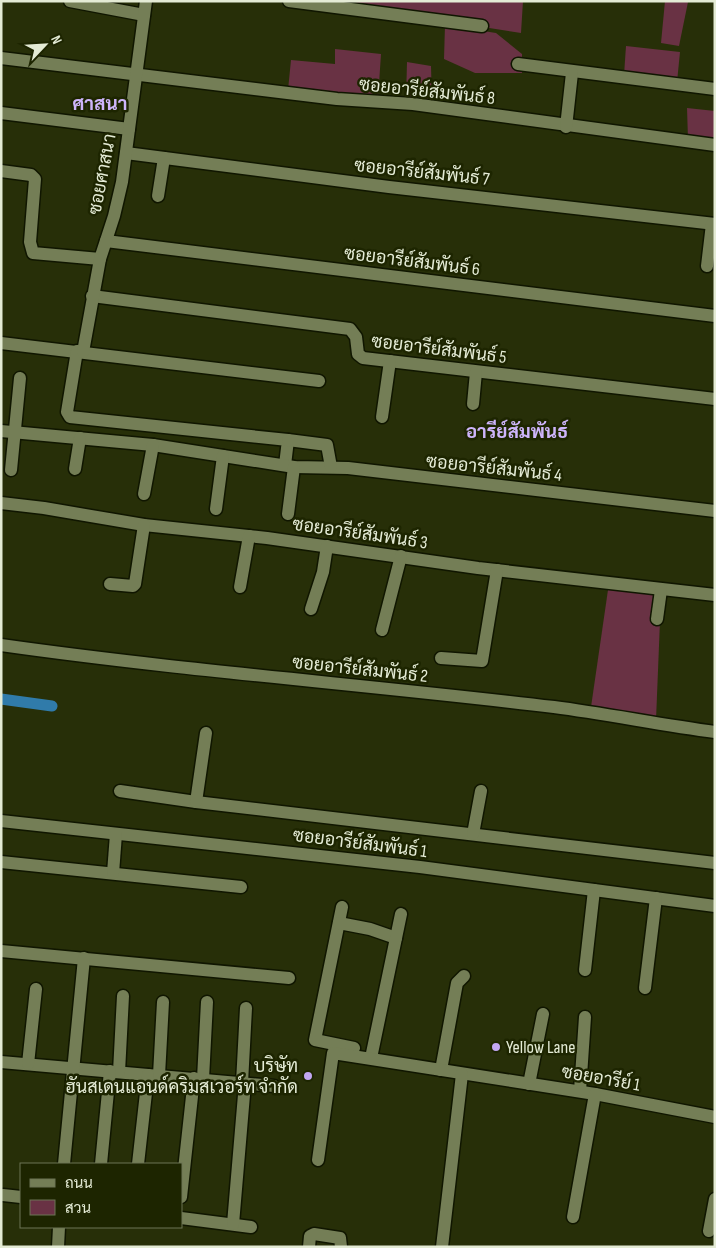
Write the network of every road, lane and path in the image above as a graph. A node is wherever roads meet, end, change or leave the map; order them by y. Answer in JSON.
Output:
{"nodes":[{"id":1,"x":70,"y":1,"type":"edge"},
{"id":2,"x":146,"y":1,"type":"edge"},
{"id":3,"x":289,"y":1,"type":"edge"},
{"id":4,"x":144,"y":14,"type":"junction"},
{"id":5,"x":482,"y":26,"type":"dead end"},
{"id":6,"x":1,"y":58,"type":"edge"},
{"id":7,"x":518,"y":64,"type":"dead end"},
{"id":8,"x":136,"y":73,"type":"junction"},
{"id":9,"x":572,"y":73,"type":"junction"},
{"id":10,"x":715,"y":89,"type":"edge"},
{"id":11,"x":1,"y":113,"type":"edge"},
{"id":12,"x":566,"y":126,"type":"junction"},
{"id":13,"x":129,"y":129,"type":"junction"},
{"id":14,"x":715,"y":145,"type":"edge"},
{"id":15,"x":126,"y":153,"type":"junction"},
{"id":16,"x":164,"y":158,"type":"junction"},
{"id":17,"x":1,"y":171,"type":"edge"},
{"id":18,"x":158,"y":196,"type":"dead end"},
{"id":19,"x":713,"y":224,"type":"edge"},
{"id":20,"x":106,"y":241,"type":"junction"},
{"id":21,"x":100,"y":259,"type":"junction"},
{"id":22,"x":707,"y":266,"type":"dead end"},
{"id":23,"x":92,"y":296,"type":"junction"},
{"id":24,"x":715,"y":316,"type":"edge"},
{"id":25,"x":1,"y":343,"type":"edge"},
{"id":26,"x":80,"y":352,"type":"junction"},
{"id":27,"x":390,"y":361,"type":"junction"},
{"id":28,"x":476,"y":372,"type":"junction"},
{"id":29,"x":20,"y":378,"type":"dead end"},
{"id":30,"x":319,"y":381,"type":"dead end"},
{"id":31,"x":715,"y":399,"type":"edge"},
{"id":32,"x":473,"y":404,"type":"dead end"},
{"id":33,"x":382,"y":417,"type":"dead end"},
{"id":34,"x":1,"y":431,"type":"edge"},
{"id":35,"x":16,"y":432,"type":"junction"},
{"id":36,"x":80,"y":438,"type":"junction"},
{"id":37,"x":288,"y":440,"type":"junction"},
{"id":38,"x":154,"y":445,"type":"junction"},
{"id":39,"x":223,"y":456,"type":"junction"},
{"id":40,"x":289,"y":466,"type":"junction"},
{"id":41,"x":331,"y":467,"type":"junction"},
{"id":42,"x":75,"y":469,"type":"dead end"},
{"id":43,"x":11,"y":470,"type":"dead end"},
{"id":44,"x":144,"y":494,"type":"dead end"},
{"id":45,"x":1,"y":503,"type":"edge"},
{"id":46,"x":216,"y":509,"type":"dead end"},
{"id":47,"x":715,"y":511,"type":"edge"},
{"id":48,"x":288,"y":514,"type":"dead end"},
{"id":49,"x":144,"y":525,"type":"junction"},
{"id":50,"x":249,"y":536,"type":"junction"},
{"id":51,"x":328,"y":546,"type":"junction"},
{"id":52,"x":401,"y":556,"type":"junction"},
{"id":53,"x":497,"y":570,"type":"junction"},
{"id":54,"x":110,"y":584,"type":"dead end"},
{"id":55,"x":240,"y":587,"type":"dead end"},
{"id":56,"x":661,"y":590,"type":"junction"},
{"id":57,"x":715,"y":595,"type":"edge"},
{"id":58,"x":311,"y":609,"type":"dead end"},
{"id":59,"x":658,"y":619,"type":"dead end"},
{"id":60,"x":382,"y":630,"type":"dead end"},
{"id":61,"x":1,"y":645,"type":"edge"},
{"id":62,"x":441,"y":658,"type":"dead end"},
{"id":63,"x":715,"y":732,"type":"edge"},
{"id":64,"x":206,"y":733,"type":"dead end"},
{"id":65,"x":480,"y":790,"type":"dead end"},
{"id":66,"x":120,"y":791,"type":"dead end"},
{"id":67,"x":196,"y":802,"type":"junction"},
{"id":68,"x":1,"y":821,"type":"edge"},
{"id":69,"x":116,"y":834,"type":"junction"},
{"id":70,"x":473,"y":834,"type":"junction"},
{"id":71,"x":1,"y":862,"type":"edge"},
{"id":72,"x":715,"y":863,"type":"edge"},
{"id":73,"x":113,"y":873,"type":"junction"},
{"id":74,"x":241,"y":887,"type":"dead end"},
{"id":75,"x":594,"y":890,"type":"junction"},
{"id":76,"x":656,"y":898,"type":"junction"},
{"id":77,"x":715,"y":906,"type":"edge"},
{"id":78,"x":342,"y":907,"type":"dead end"},
{"id":79,"x":401,"y":914,"type":"dead end"},
{"id":80,"x":339,"y":922,"type":"junction"},
{"id":81,"x":396,"y":938,"type":"junction"},
{"id":82,"x":1,"y":951,"type":"edge"},
{"id":83,"x":84,"y":958,"type":"junction"},
{"id":84,"x":585,"y":970,"type":"dead end"},
{"id":85,"x":464,"y":976,"type":"dead end"},
{"id":86,"x":289,"y":978,"type":"dead end"},
{"id":87,"x":36,"y":988,"type":"dead end"},
{"id":88,"x":645,"y":988,"type":"dead end"},
{"id":89,"x":123,"y":996,"type":"dead end"},
{"id":90,"x":163,"y":1002,"type":"dead end"},
{"id":91,"x":207,"y":1002,"type":"dead end"},
{"id":92,"x":246,"y":1008,"type":"dead end"},
{"id":93,"x":543,"y":1014,"type":"dead end"},
{"id":94,"x":585,"y":1017,"type":"dead end"},
{"id":95,"x":356,"y":1052,"type":"junction"},
{"id":96,"x":371,"y":1054,"type":"junction"},
{"id":97,"x":1,"y":1062,"type":"edge"},
{"id":98,"x":28,"y":1064,"type":"junction"},
{"id":99,"x":74,"y":1068,"type":"junction"},
{"id":100,"x":441,"y":1070,"type":"junction"},
{"id":101,"x":114,"y":1072,"type":"junction"},
{"id":102,"x":462,"y":1074,"type":"junction"},
{"id":103,"x":154,"y":1075,"type":"junction"},
{"id":104,"x":198,"y":1079,"type":"junction"},
{"id":105,"x":244,"y":1083,"type":"junction"},
{"id":106,"x":529,"y":1084,"type":"junction"},
{"id":107,"x":274,"y":1086,"type":"dead end"},
{"id":108,"x":580,"y":1091,"type":"junction"},
{"id":109,"x":595,"y":1094,"type":"junction"},
{"id":110,"x":715,"y":1117,"type":"edge"},
{"id":111,"x":318,"y":1160,"type":"dead end"},
{"id":112,"x":64,"y":1163,"type":"edge"},
{"id":113,"x":101,"y":1163,"type":"edge"},
{"id":114,"x":138,"y":1163,"type":"edge"},
{"id":115,"x":182,"y":1190,"type":"edge"},
{"id":116,"x":3,"y":1195,"type":"dead end"},
{"id":117,"x":20,"y":1197,"type":"edge"},
{"id":118,"x":715,"y":1199,"type":"edge"},
{"id":119,"x":573,"y":1217,"type":"dead end"},
{"id":120,"x":182,"y":1218,"type":"edge"},
{"id":121,"x":233,"y":1224,"type":"junction"},
{"id":122,"x":251,"y":1226,"type":"dead end"},
{"id":123,"x":59,"y":1228,"type":"edge"},
{"id":124,"x":709,"y":1231,"type":"dead end"},
{"id":125,"x":58,"y":1247,"type":"edge"},
{"id":126,"x":309,"y":1247,"type":"edge"},
{"id":127,"x":342,"y":1247,"type":"edge"},
{"id":128,"x":442,"y":1247,"type":"edge"}],
"edges":[{"from":1,"to":4,"type":"street"},
{"from":2,"to":4,"type":"street","name":"ซอยศาสนา"},
{"from":3,"to":5,"type":"street"},
{"from":4,"to":8,"type":"street","name":"ซอยศาสนา"},
{"from":6,"to":8,"type":"street","name":"ซอยอารีย์สัมพันธ์ 8"},
{"from":7,"to":9,"type":"street"},
{"from":8,"to":12,"type":"street","name":"ซอยอารีย์สัมพันธ์ 8"},
{"from":8,"to":13,"type":"street","name":"ซอยศาสนา"},
{"from":9,"to":10,"type":"street"},
{"from":9,"to":12,"type":"street"},
{"from":11,"to":13,"type":"street"},
{"from":12,"to":14,"type":"street","name":"ซอยอารีย์สัมพันธ์ 8"},
{"from":13,"to":15,"type":"street","name":"ซอยศาสนา"},
{"from":15,"to":16,"type":"street","name":"ซอยอารีย์สัมพันธ์ 7"},
{"from":15,"to":20,"type":"street","name":"ซอยศาสนา"},
{"from":16,"to":18,"type":"street"},
{"from":16,"to":19,"type":"street","name":"ซอยอารีย์สัมพันธ์ 7"},
{"from":17,"to":21,"type":"street"},
{"from":19,"to":22,"type":"street"},
{"from":20,"to":21,"type":"street","name":"ซอยศาสนา"},
{"from":20,"to":24,"type":"street","name":"ซอยอารีย์สัมพันธ์ 6"},
{"from":21,"to":23,"type":"street","name":"ซอยศาสนา"},
{"from":23,"to":26,"type":"street","name":"ซอยศาสนา"},
{"from":23,"to":27,"type":"street","name":"ซอยอารีย์สัมพันธ์ 5"},
{"from":25,"to":26,"type":"street"},
{"from":26,"to":30,"type":"street"},
{"from":26,"to":37,"type":"street"},
{"from":27,"to":28,"type":"street","name":"ซอยอารีย์สัมพันธ์ 5"},
{"from":27,"to":33,"type":"street"},
{"from":28,"to":31,"type":"street","name":"ซอยอารีย์สัมพันธ์ 5"},
{"from":28,"to":32,"type":"street"},
{"from":29,"to":35,"type":"street"},
{"from":34,"to":35,"type":"street","name":"ซอยอารีย์สัมพันธ์ 4"},
{"from":35,"to":36,"type":"street","name":"ซอยอารีย์สัมพันธ์ 4"},
{"from":35,"to":43,"type":"street"},
{"from":36,"to":38,"type":"street","name":"ซอยอารีย์สัมพันธ์ 4"},
{"from":36,"to":42,"type":"street"},
{"from":37,"to":40,"type":"street"},
{"from":37,"to":41,"type":"street"},
{"from":38,"to":39,"type":"street","name":"ซอยอารีย์สัมพันธ์ 4"},
{"from":38,"to":44,"type":"street"},
{"from":39,"to":40,"type":"street","name":"ซอยอารีย์สัมพันธ์ 4"},
{"from":39,"to":46,"type":"street"},
{"from":40,"to":41,"type":"street","name":"ซอยอารีย์สัมพันธ์ 4"},
{"from":40,"to":48,"type":"street"},
{"from":41,"to":47,"type":"street","name":"ซอยอารีย์สัมพันธ์ 4"},
{"from":45,"to":49,"type":"street","name":"ซอยอารีย์สัมพันธ์ 3"},
{"from":49,"to":50,"type":"street","name":"ซอยอารีย์สัมพันธ์ 3"},
{"from":49,"to":54,"type":"street"},
{"from":50,"to":51,"type":"street","name":"ซอยอารีย์สัมพันธ์ 3"},
{"from":50,"to":55,"type":"street"},
{"from":51,"to":52,"type":"street","name":"ซอยอารีย์สัมพันธ์ 3"},
{"from":51,"to":58,"type":"street"},
{"from":52,"to":53,"type":"street","name":"ซอยอารีย์สัมพันธ์ 3"},
{"from":52,"to":60,"type":"street"},
{"from":53,"to":56,"type":"street","name":"ซอยอารีย์สัมพันธ์ 3"},
{"from":53,"to":62,"type":"street"},
{"from":56,"to":57,"type":"street","name":"ซอยอารีย์สัมพันธ์ 3"},
{"from":56,"to":59,"type":"street"},
{"from":61,"to":63,"type":"street","name":"ซอยอารีย์สัมพันธ์ 2"},
{"from":64,"to":67,"type":"street"},
{"from":65,"to":70,"type":"street"},
{"from":66,"to":67,"type":"street"},
{"from":67,"to":70,"type":"street"},
{"from":68,"to":69,"type":"street","name":"ซอยอารีย์สัมพันธ์ 1"},
{"from":69,"to":73,"type":"street"},
{"from":69,"to":75,"type":"street","name":"ซอยอารีย์สัมพันธ์ 1"},
{"from":70,"to":72,"type":"street"},
{"from":71,"to":73,"type":"street"},
{"from":73,"to":74,"type":"street"},
{"from":75,"to":76,"type":"street","name":"ซอยอารีย์สัมพันธ์ 1"},
{"from":75,"to":84,"type":"street"},
{"from":76,"to":77,"type":"street","name":"ซอยอารีย์สัมพันธ์ 1"},
{"from":76,"to":88,"type":"street"},
{"from":78,"to":80,"type":"street"},
{"from":79,"to":81,"type":"street"},
{"from":80,"to":81,"type":"street"},
{"from":80,"to":95,"type":"street"},
{"from":81,"to":96,"type":"street"},
{"from":82,"to":83,"type":"street"},
{"from":83,"to":86,"type":"street"},
{"from":83,"to":99,"type":"street"},
{"from":85,"to":100,"type":"street"},
{"from":87,"to":98,"type":"street"},
{"from":89,"to":101,"type":"street"},
{"from":90,"to":103,"type":"street"},
{"from":91,"to":104,"type":"street"},
{"from":92,"to":105,"type":"street"},
{"from":93,"to":106,"type":"street"},
{"from":94,"to":108,"type":"street"},
{"from":95,"to":96,"type":"street","name":"ซอยอารีย์ 1"},
{"from":95,"to":111,"type":"street","name":"ซอยอารีย์ 1"},
{"from":96,"to":100,"type":"street","name":"ซอยอารีย์ 1"},
{"from":97,"to":98,"type":"street"},
{"from":98,"to":99,"type":"street"},
{"from":99,"to":101,"type":"street"},
{"from":99,"to":112,"type":"street"},
{"from":100,"to":102,"type":"street","name":"ซอยอารีย์ 1"},
{"from":101,"to":103,"type":"street"},
{"from":101,"to":113,"type":"street"},
{"from":102,"to":106,"type":"street","name":"ซอยอารีย์ 1"},
{"from":102,"to":128,"type":"street"},
{"from":103,"to":104,"type":"street"},
{"from":103,"to":114,"type":"street"},
{"from":104,"to":105,"type":"street"},
{"from":104,"to":115,"type":"street"},
{"from":105,"to":107,"type":"street"},
{"from":105,"to":121,"type":"street"},
{"from":106,"to":108,"type":"street","name":"ซอยอารีย์ 1"},
{"from":108,"to":109,"type":"street","name":"ซอยอารีย์ 1"},
{"from":109,"to":110,"type":"street","name":"ซอยอารีย์ 1"},
{"from":109,"to":119,"type":"street"},
{"from":116,"to":117,"type":"street"},
{"from":118,"to":124,"type":"street"},
{"from":120,"to":121,"type":"street"},
{"from":121,"to":122,"type":"street"},
{"from":123,"to":125,"type":"street"},
{"from":126,"to":127,"type":"street"}]}
